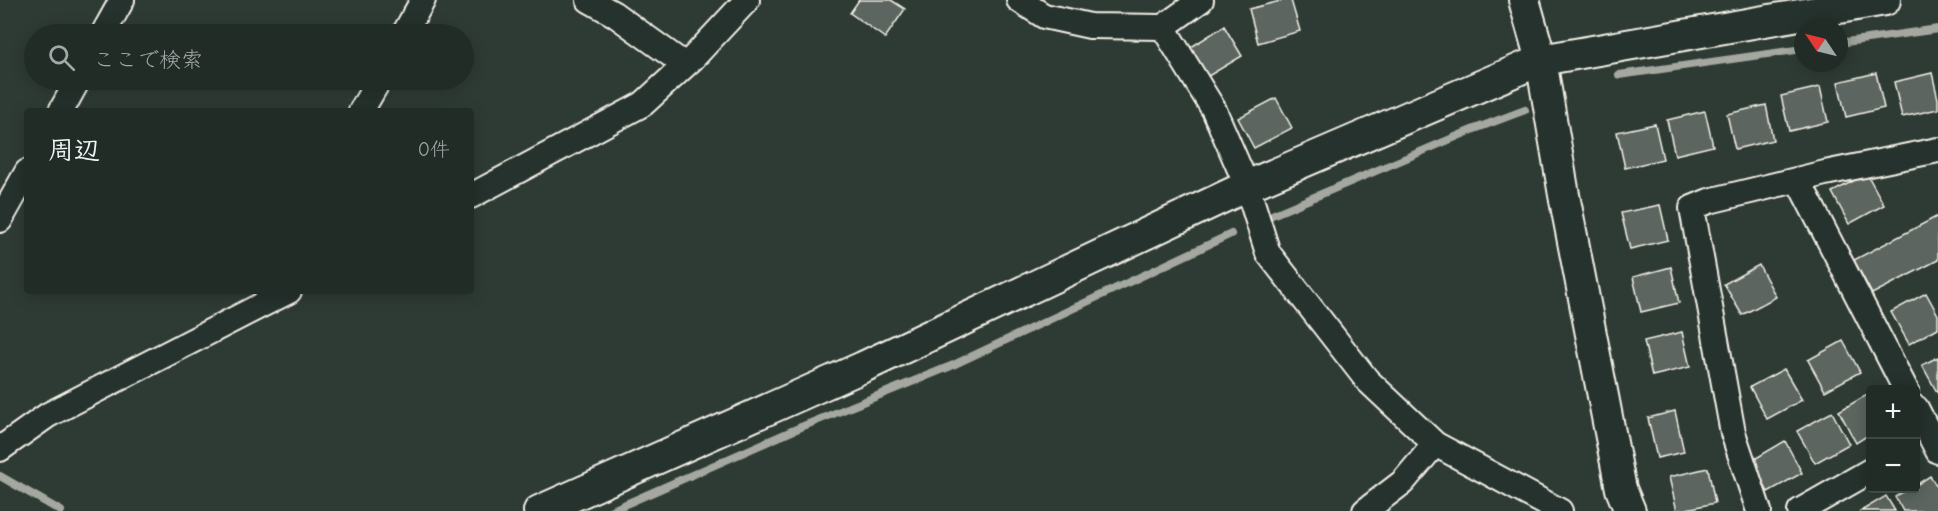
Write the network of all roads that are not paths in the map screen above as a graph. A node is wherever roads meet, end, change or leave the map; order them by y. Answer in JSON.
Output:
{"nodes":[{"id":1,"x":122,"y":0,"type":"edge"},
{"id":2,"x":423,"y":0,"type":"edge"},
{"id":3,"x":589,"y":0,"type":"edge"},
{"id":4,"x":747,"y":0,"type":"edge"},
{"id":5,"x":1019,"y":0,"type":"edge"},
{"id":6,"x":1201,"y":0,"type":"edge"},
{"id":7,"x":1524,"y":0,"type":"edge"},
{"id":8,"x":1885,"y":0,"type":"edge"},
{"id":9,"x":109,"y":24,"type":"edge"},
{"id":10,"x":410,"y":24,"type":"edge"},
{"id":11,"x":1163,"y":27,"type":"junction"},
{"id":12,"x":1541,"y":60,"type":"junction"},
{"id":13,"x":686,"y":65,"type":"junction"},
{"id":14,"x":73,"y":90,"type":"edge"},
{"id":15,"x":373,"y":90,"type":"edge"},
{"id":16,"x":63,"y":108,"type":"edge"},
{"id":17,"x":363,"y":108,"type":"edge"},
{"id":18,"x":1937,"y":151,"type":"edge"},
{"id":19,"x":24,"y":177,"type":"edge"},
{"id":20,"x":1798,"y":180,"type":"junction"},
{"id":21,"x":1247,"y":186,"type":"junction"},
{"id":22,"x":474,"y":194,"type":"edge"},
{"id":23,"x":0,"y":220,"type":"edge"},
{"id":24,"x":279,"y":294,"type":"edge"},
{"id":25,"x":255,"y":301,"type":"edge"},
{"id":26,"x":1903,"y":385,"type":"edge"},
{"id":27,"x":1920,"y":418,"type":"edge"},
{"id":28,"x":1930,"y":442,"type":"edge"},
{"id":29,"x":1435,"y":444,"type":"junction"},
{"id":30,"x":0,"y":449,"type":"edge"},
{"id":31,"x":1866,"y":473,"type":"edge"},
{"id":32,"x":539,"y":511,"type":"edge"},
{"id":33,"x":1365,"y":511,"type":"edge"},
{"id":34,"x":1560,"y":511,"type":"edge"},
{"id":35,"x":1630,"y":511,"type":"edge"},
{"id":36,"x":1759,"y":511,"type":"edge"},
{"id":37,"x":1800,"y":511,"type":"edge"}],
"edges":[{"from":1,"to":9,"type":"street"},
{"from":2,"to":10,"type":"street"},
{"from":3,"to":13,"type":"street"},
{"from":4,"to":13,"type":"street"},
{"from":5,"to":11,"type":"street"},
{"from":6,"to":11,"type":"street"},
{"from":7,"to":12,"type":"street"},
{"from":8,"to":12,"type":"street"},
{"from":11,"to":21,"type":"street"},
{"from":12,"to":21,"type":"street"},
{"from":12,"to":35,"type":"street"},
{"from":13,"to":22,"type":"street"},
{"from":14,"to":16,"type":"street"},
{"from":15,"to":17,"type":"street"},
{"from":18,"to":20,"type":"street"},
{"from":19,"to":23,"type":"street"},
{"from":20,"to":26,"type":"street"},
{"from":20,"to":36,"type":"street"},
{"from":21,"to":29,"type":"street"},
{"from":21,"to":32,"type":"street"},
{"from":24,"to":25,"type":"street"},
{"from":25,"to":30,"type":"street"},
{"from":27,"to":28,"type":"street"},
{"from":29,"to":33,"type":"street"},
{"from":29,"to":34,"type":"street"},
{"from":31,"to":37,"type":"street"}]}
